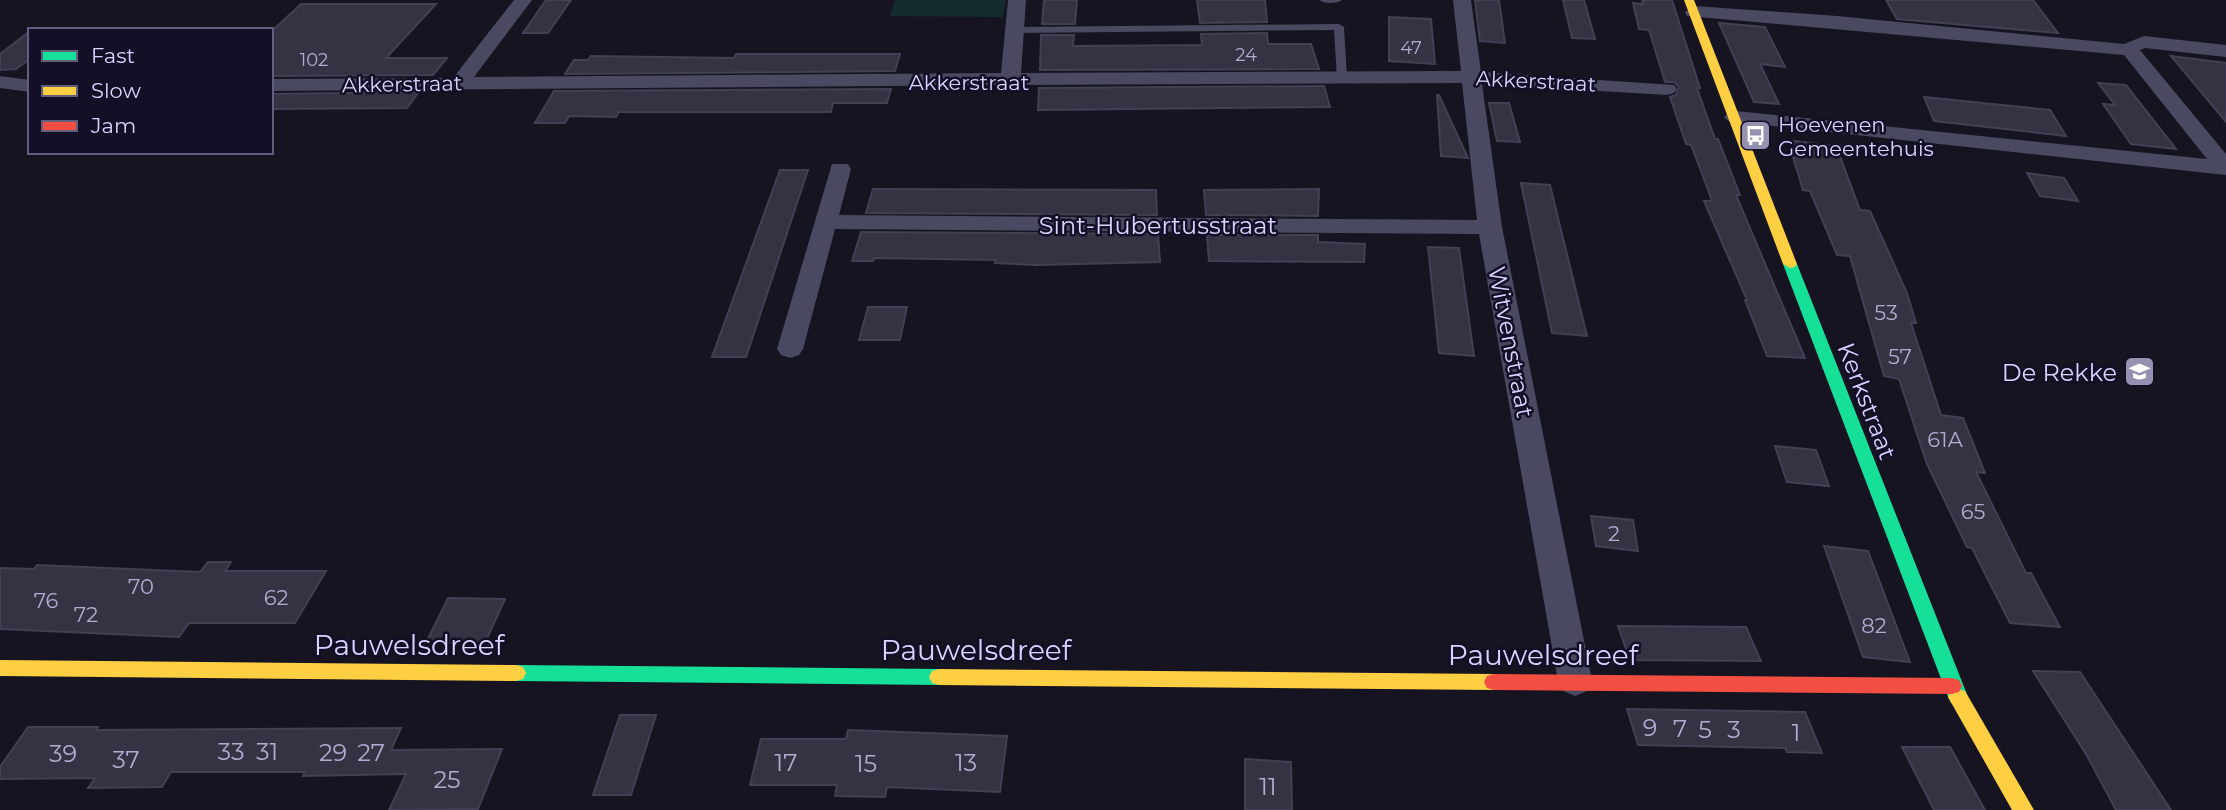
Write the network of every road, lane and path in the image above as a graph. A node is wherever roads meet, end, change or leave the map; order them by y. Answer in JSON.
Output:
{"nodes":[{"id":1,"x":523,"y":0,"type":"edge"},
{"id":2,"x":1017,"y":0,"type":"edge"},
{"id":3,"x":1324,"y":0,"type":"edge"},
{"id":4,"x":1337,"y":0,"type":"edge"},
{"id":5,"x":1462,"y":0,"type":"edge"},
{"id":6,"x":1691,"y":6,"type":"edge"},
{"id":7,"x":1014,"y":30,"type":"junction"},
{"id":8,"x":2130,"y":50,"type":"junction"},
{"id":9,"x":2226,"y":51,"type":"edge"},
{"id":10,"x":1470,"y":77,"type":"junction"},
{"id":11,"x":1342,"y":78,"type":"junction"},
{"id":12,"x":0,"y":82,"type":"edge"},
{"id":13,"x":1010,"y":82,"type":"junction"},
{"id":14,"x":459,"y":83,"type":"junction"},
{"id":15,"x":273,"y":85,"type":"edge"},
{"id":16,"x":28,"y":86,"type":"edge"},
{"id":17,"x":1667,"y":89,"type":"dead end"},
{"id":18,"x":1735,"y":117,"type":"junction"},
{"id":19,"x":2217,"y":145,"type":"edge"},
{"id":20,"x":2226,"y":168,"type":"edge"},
{"id":21,"x":840,"y":169,"type":"dead end"},
{"id":22,"x":826,"y":222,"type":"junction"},
{"id":23,"x":1490,"y":228,"type":"junction"},
{"id":24,"x":790,"y":349,"type":"dead end"},
{"id":25,"x":0,"y":668,"type":"edge"},
{"id":26,"x":1575,"y":681,"type":"junction"},
{"id":27,"x":1952,"y":686,"type":"junction"},
{"id":28,"x":2023,"y":810,"type":"edge"}],
"edges":[{"from":1,"to":14,"type":"street"},
{"from":2,"to":7,"type":"street"},
{"from":3,"to":4,"type":"lane"},
{"from":5,"to":10,"type":"street","name":"Witvenstraat"},
{"from":6,"to":8,"type":"street"},
{"from":6,"to":18,"type":"street","name":"Kerkstraat"},
{"from":7,"to":11,"type":"lane"},
{"from":7,"to":13,"type":"street"},
{"from":8,"to":9,"type":"street"},
{"from":8,"to":19,"type":"street"},
{"from":10,"to":11,"type":"street","name":"Akkerstraat"},
{"from":10,"to":17,"type":"street","name":"Akkerstraat"},
{"from":10,"to":23,"type":"street","name":"Witvenstraat"},
{"from":11,"to":13,"type":"street","name":"Akkerstraat"},
{"from":12,"to":16,"type":"street"},
{"from":13,"to":14,"type":"street","name":"Akkerstraat"},
{"from":14,"to":15,"type":"street","name":"Akkerstraat"},
{"from":18,"to":20,"type":"street"},
{"from":18,"to":27,"type":"street","name":"Kerkstraat"},
{"from":19,"to":20,"type":"street"},
{"from":21,"to":22,"type":"street"},
{"from":22,"to":23,"type":"street","name":"Sint-Hubertusstraat"},
{"from":22,"to":24,"type":"street"},
{"from":23,"to":26,"type":"street","name":"Witvenstraat"},
{"from":25,"to":26,"type":"street","name":"Pauwelsdreef"},
{"from":26,"to":27,"type":"street","name":"Pauwelsdreef"},
{"from":27,"to":28,"type":"street","name":"Kerkstraat"}]}
